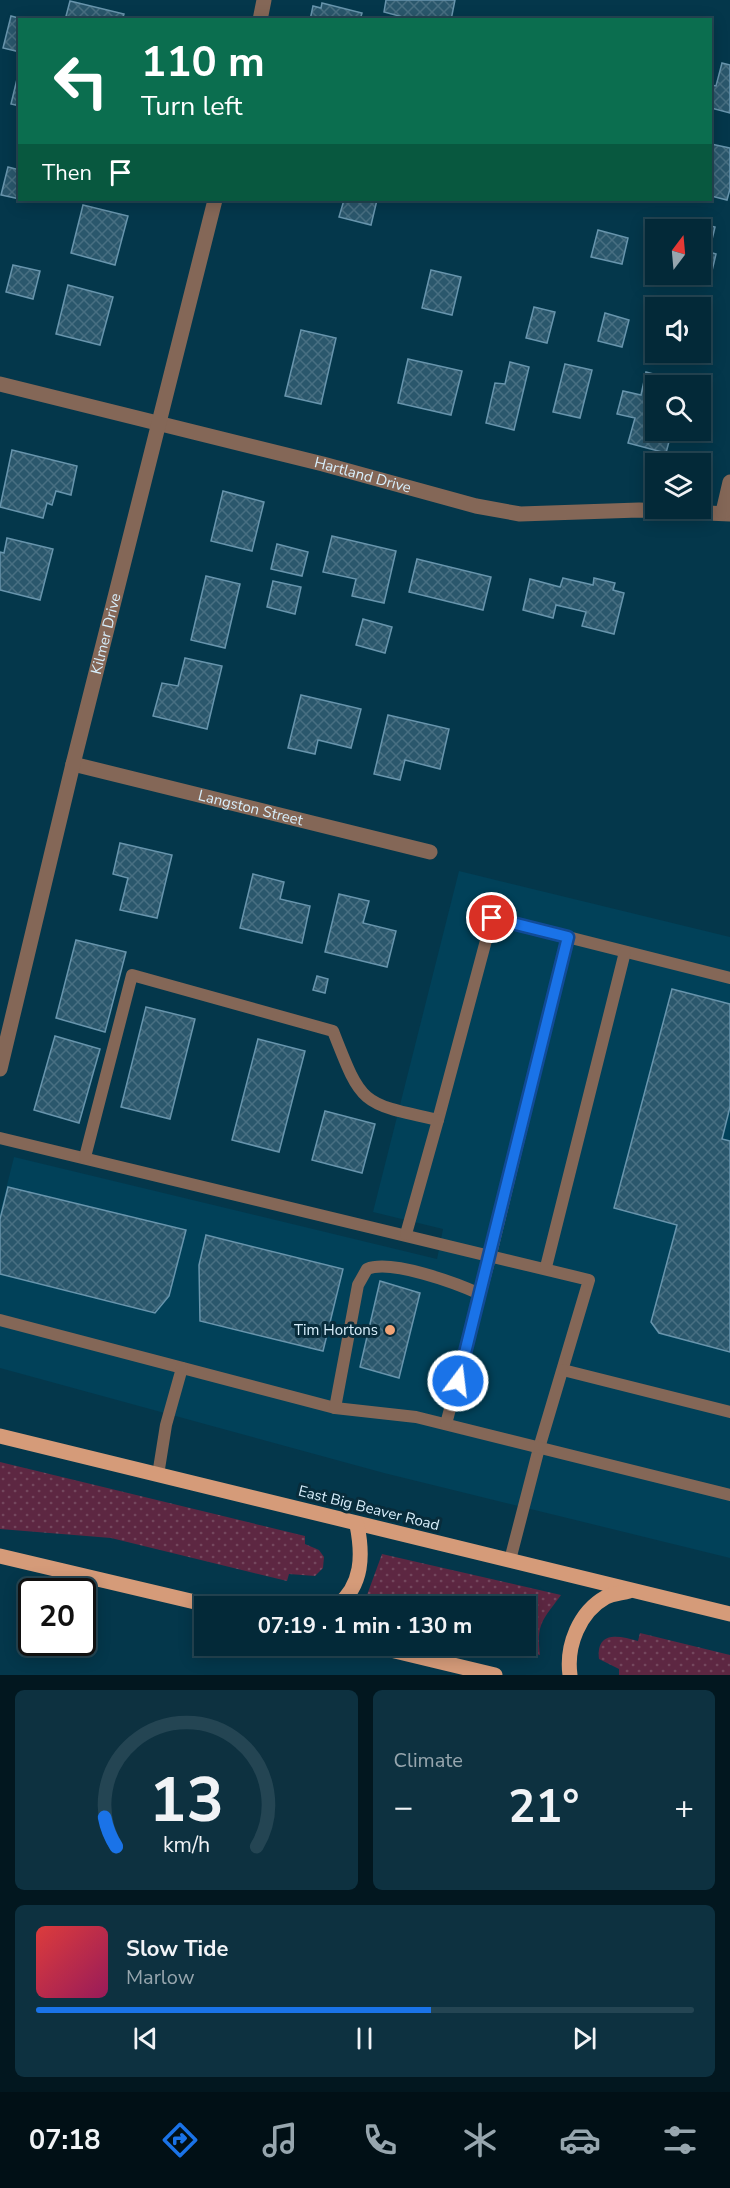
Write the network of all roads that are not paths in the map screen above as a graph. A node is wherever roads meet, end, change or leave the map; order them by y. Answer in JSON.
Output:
{"nodes":[{"id":1,"x":264,"y":0,"type":"edge"},
{"id":2,"x":260,"y":18,"type":"edge"},
{"id":3,"x":215,"y":201,"type":"edge"},
{"id":4,"x":0,"y":384,"type":"edge"},
{"id":5,"x":159,"y":423,"type":"junction"},
{"id":6,"x":730,"y":482,"type":"edge"},
{"id":7,"x":727,"y":513,"type":"edge"},
{"id":8,"x":73,"y":764,"type":"junction"},
{"id":9,"x":429,"y":852,"type":"dead end"},
{"id":10,"x":568,"y":937,"type":"junction"},
{"id":11,"x":626,"y":952,"type":"junction"},
{"id":12,"x":730,"y":978,"type":"edge"},
{"id":13,"x":0,"y":1069,"type":"edge"},
{"id":14,"x":438,"y":1120,"type":"junction"},
{"id":15,"x":0,"y":1138,"type":"edge"},
{"id":16,"x":85,"y":1157,"type":"junction"},
{"id":17,"x":406,"y":1234,"type":"junction"},
{"id":18,"x":491,"y":1254,"type":"junction"},
{"id":19,"x":546,"y":1267,"type":"junction"},
{"id":20,"x":480,"y":1294,"type":"junction"},
{"id":21,"x":0,"y":1320,"type":"edge"},
{"id":22,"x":182,"y":1368,"type":"junction"},
{"id":23,"x":563,"y":1370,"type":"junction"},
{"id":24,"x":335,"y":1408,"type":"junction"},
{"id":25,"x":730,"y":1412,"type":"edge"},
{"id":26,"x":446,"y":1424,"type":"junction"},
{"id":27,"x":0,"y":1436,"type":"edge"},
{"id":28,"x":539,"y":1448,"type":"junction"},
{"id":29,"x":158,"y":1475,"type":"junction"},
{"id":30,"x":730,"y":1495,"type":"edge"},
{"id":31,"x":357,"y":1525,"type":"junction"},
{"id":32,"x":0,"y":1556,"type":"edge"},
{"id":33,"x":510,"y":1560,"type":"junction"},
{"id":34,"x":632,"y":1591,"type":"junction"},
{"id":35,"x":346,"y":1596,"type":"edge"},
{"id":36,"x":194,"y":1602,"type":"edge"},
{"id":37,"x":730,"y":1614,"type":"edge"},
{"id":38,"x":416,"y":1656,"type":"edge"},
{"id":39,"x":495,"y":1675,"type":"edge"},
{"id":40,"x":570,"y":1675,"type":"edge"}],
"edges":[{"from":1,"to":2,"type":"street"},
{"from":3,"to":5,"type":"street","name":"Kilmer Drive"},
{"from":4,"to":5,"type":"street","name":"Hartland Drive"},
{"from":5,"to":7,"type":"street","name":"Hartland Drive"},
{"from":5,"to":8,"type":"street","name":"Kilmer Drive"},
{"from":6,"to":7,"type":"street"},
{"from":8,"to":9,"type":"street","name":"Langston Street"},
{"from":8,"to":13,"type":"street","name":"Kilmer Drive"},
{"from":10,"to":11,"type":"lane"},
{"from":10,"to":14,"type":"lane"},
{"from":10,"to":18,"type":"lane"},
{"from":11,"to":12,"type":"lane"},
{"from":11,"to":19,"type":"lane"},
{"from":14,"to":16,"type":"lane"},
{"from":14,"to":17,"type":"lane"},
{"from":15,"to":16,"type":"lane"},
{"from":16,"to":17,"type":"lane"},
{"from":17,"to":18,"type":"lane"},
{"from":18,"to":19,"type":"lane"},
{"from":18,"to":20,"type":"lane"},
{"from":19,"to":23,"type":"lane"},
{"from":20,"to":24,"type":"lane"},
{"from":20,"to":26,"type":"lane"},
{"from":21,"to":22,"type":"lane"},
{"from":22,"to":24,"type":"lane"},
{"from":22,"to":29,"type":"lane"},
{"from":23,"to":25,"type":"lane"},
{"from":23,"to":28,"type":"lane"},
{"from":24,"to":26,"type":"lane"},
{"from":26,"to":28,"type":"lane"},
{"from":27,"to":29,"type":"main road","name":"East Big Beaver Road"},
{"from":28,"to":30,"type":"lane"},
{"from":28,"to":33,"type":"lane"},
{"from":29,"to":31,"type":"main road","name":"East Big Beaver Road"},
{"from":31,"to":33,"type":"main road","name":"East Big Beaver Road"},
{"from":31,"to":35,"type":"main road"},
{"from":32,"to":36,"type":"main road"},
{"from":33,"to":34,"type":"main road","name":"East Big Beaver Road"},
{"from":34,"to":37,"type":"main road","name":"East Big Beaver Road"},
{"from":34,"to":40,"type":"main road"},
{"from":38,"to":39,"type":"main road"}]}
